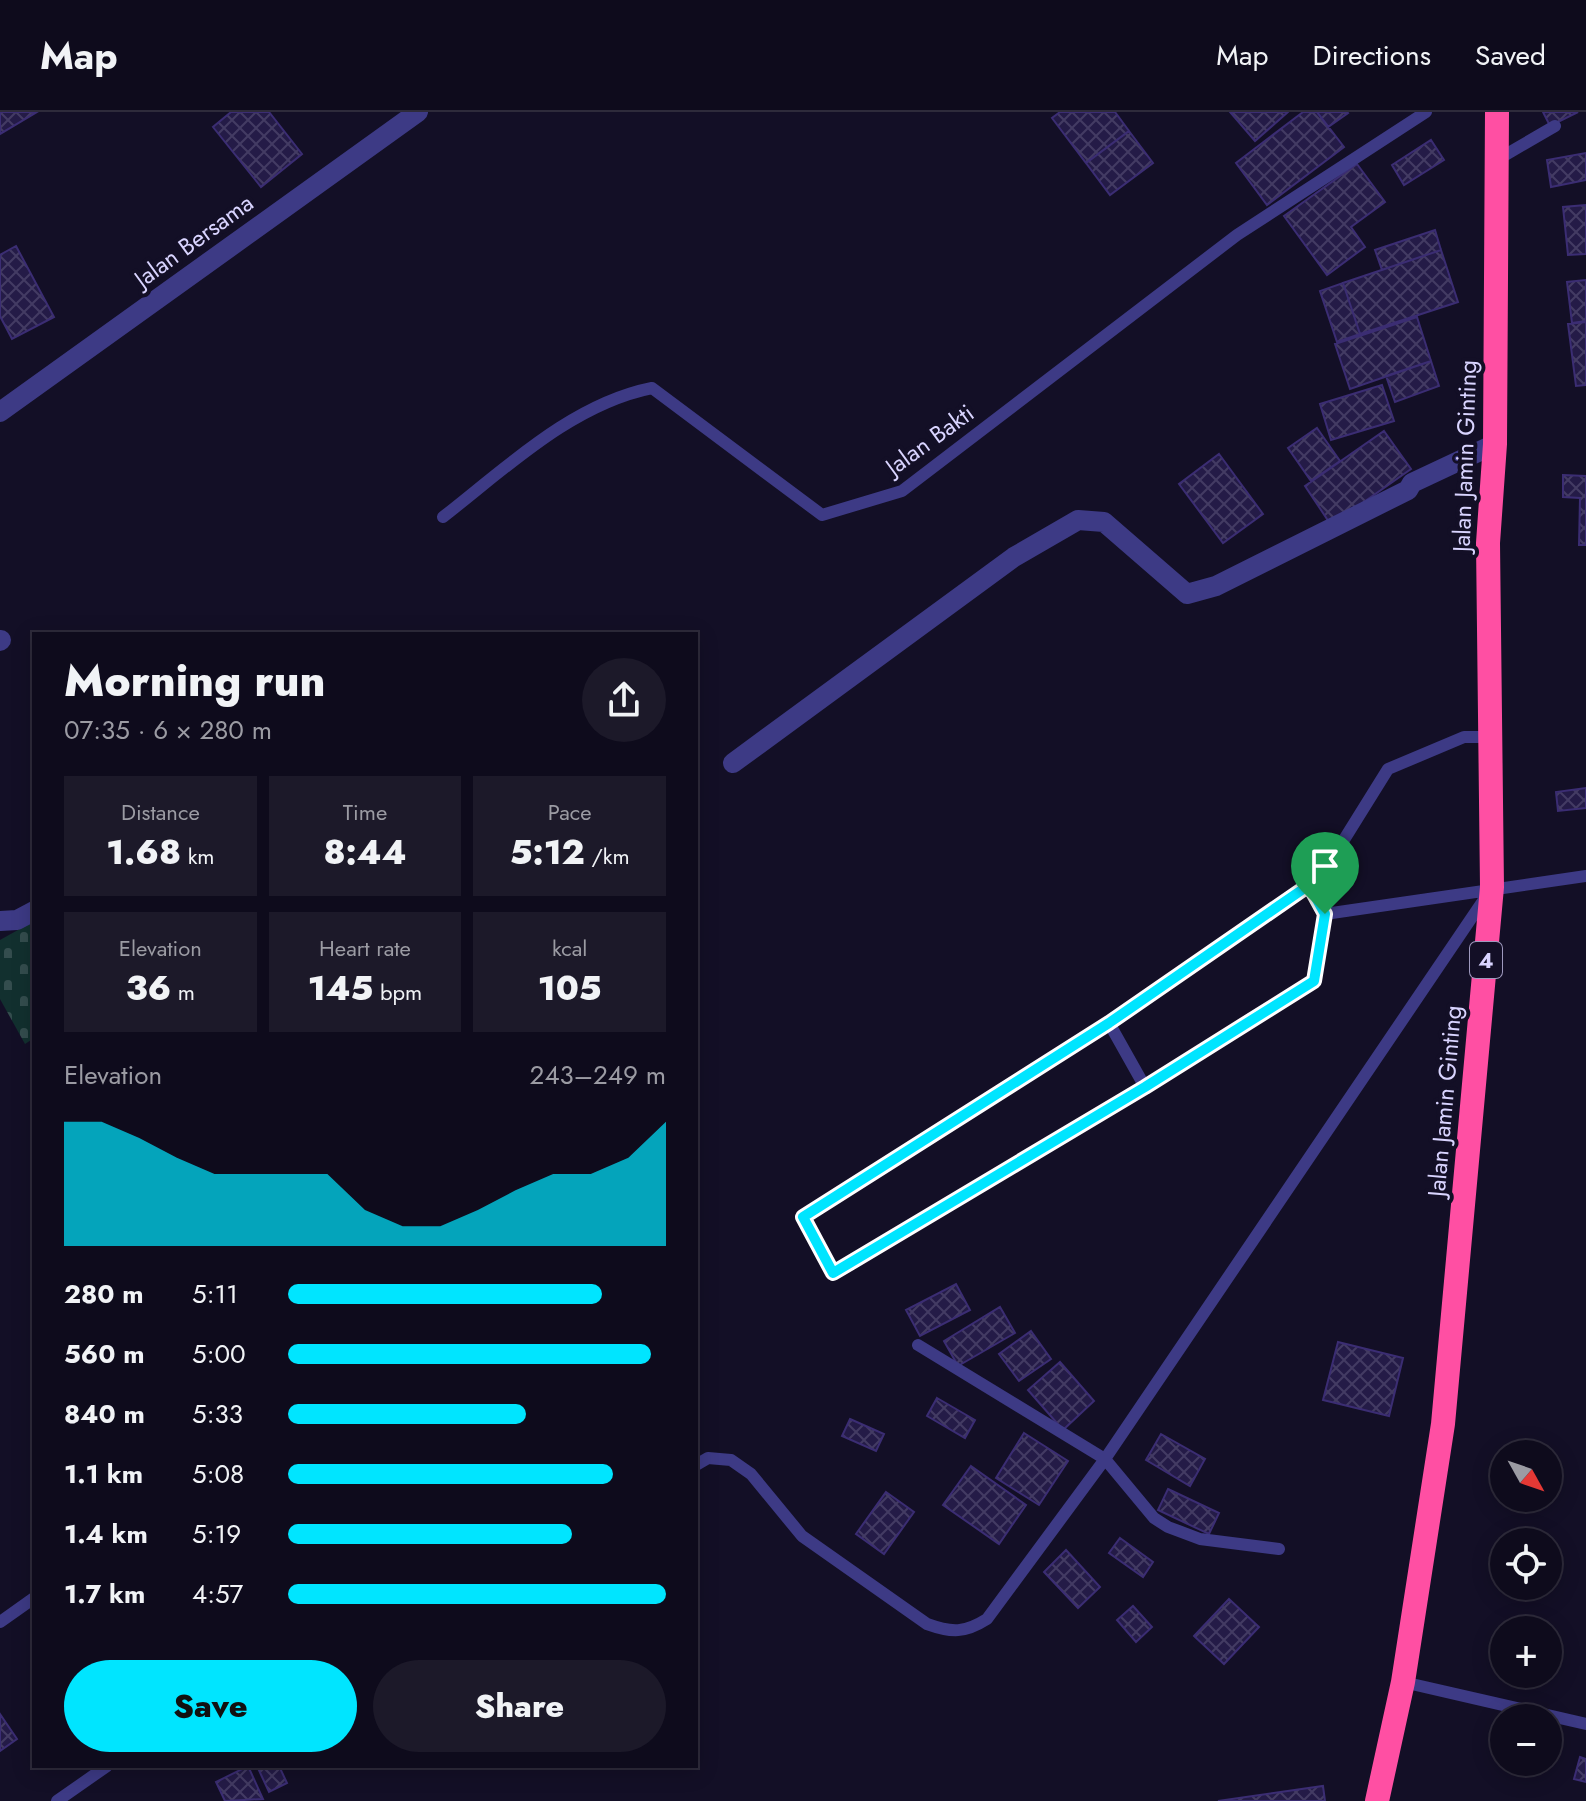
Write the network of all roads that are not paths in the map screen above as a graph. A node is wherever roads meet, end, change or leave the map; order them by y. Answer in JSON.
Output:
{"nodes":[{"id":1,"x":418,"y":112,"type":"edge"},
{"id":2,"x":1426,"y":112,"type":"edge"},
{"id":3,"x":1497,"y":112,"type":"edge"},
{"id":4,"x":1555,"y":126,"type":"dead end"},
{"id":5,"x":1500,"y":158,"type":"junction"},
{"id":6,"x":0,"y":412,"type":"edge"},
{"id":7,"x":1495,"y":444,"type":"junction"},
{"id":8,"x":443,"y":517,"type":"dead end"},
{"id":9,"x":1490,"y":737,"type":"junction"},
{"id":10,"x":733,"y":763,"type":"dead end"},
{"id":11,"x":1586,"y":876,"type":"edge"},
{"id":12,"x":1309,"y":885,"type":"junction"},
{"id":13,"x":1492,"y":887,"type":"junction"},
{"id":14,"x":32,"y":912,"type":"edge"},
{"id":15,"x":1325,"y":914,"type":"junction"},
{"id":16,"x":0,"y":921,"type":"edge"},
{"id":17,"x":1109,"y":1023,"type":"junction"},
{"id":18,"x":1145,"y":1087,"type":"junction"},
{"id":19,"x":918,"y":1345,"type":"dead end"},
{"id":20,"x":1105,"y":1459,"type":"junction"},
{"id":21,"x":698,"y":1464,"type":"edge"},
{"id":22,"x":1279,"y":1549,"type":"dead end"},
{"id":23,"x":32,"y":1599,"type":"edge"},
{"id":24,"x":0,"y":1622,"type":"edge"},
{"id":25,"x":1403,"y":1682,"type":"junction"},
{"id":26,"x":1586,"y":1724,"type":"edge"},
{"id":27,"x":104,"y":1768,"type":"edge"},
{"id":28,"x":57,"y":1801,"type":"edge"},
{"id":29,"x":1377,"y":1801,"type":"edge"}],
"edges":[{"from":1,"to":6,"type":"street","name":"Jalan Bersama"},
{"from":2,"to":8,"type":"lane","name":"Jalan Bakti"},
{"from":3,"to":5,"type":"highway","name":"Jalan Jamin Ginting","number":"4"},
{"from":4,"to":5,"type":"lane"},
{"from":5,"to":7,"type":"highway","name":"Jalan Jamin Ginting","number":"4"},
{"from":7,"to":9,"type":"highway","name":"Jalan Jamin Ginting","number":"4"},
{"from":7,"to":10,"type":"street"},
{"from":9,"to":12,"type":"lane"},
{"from":9,"to":13,"type":"highway","name":"Jalan Jamin Ginting","number":"4"},
{"from":11,"to":13,"type":"lane"},
{"from":12,"to":15,"type":"lane"},
{"from":12,"to":17,"type":"lane"},
{"from":13,"to":15,"type":"lane"},
{"from":13,"to":20,"type":"lane"},
{"from":13,"to":25,"type":"highway","name":"Jalan Jamin Ginting","number":"4"},
{"from":14,"to":16,"type":"street"},
{"from":15,"to":18,"type":"lane"},
{"from":17,"to":18,"type":"lane"},
{"from":17,"to":18,"type":"lane"},
{"from":19,"to":20,"type":"lane"},
{"from":20,"to":21,"type":"lane"},
{"from":20,"to":22,"type":"lane"},
{"from":23,"to":24,"type":"lane"},
{"from":25,"to":26,"type":"lane"},
{"from":25,"to":29,"type":"highway","name":"Jalan Jamin Ginting","number":"4"},
{"from":27,"to":28,"type":"lane"}]}
